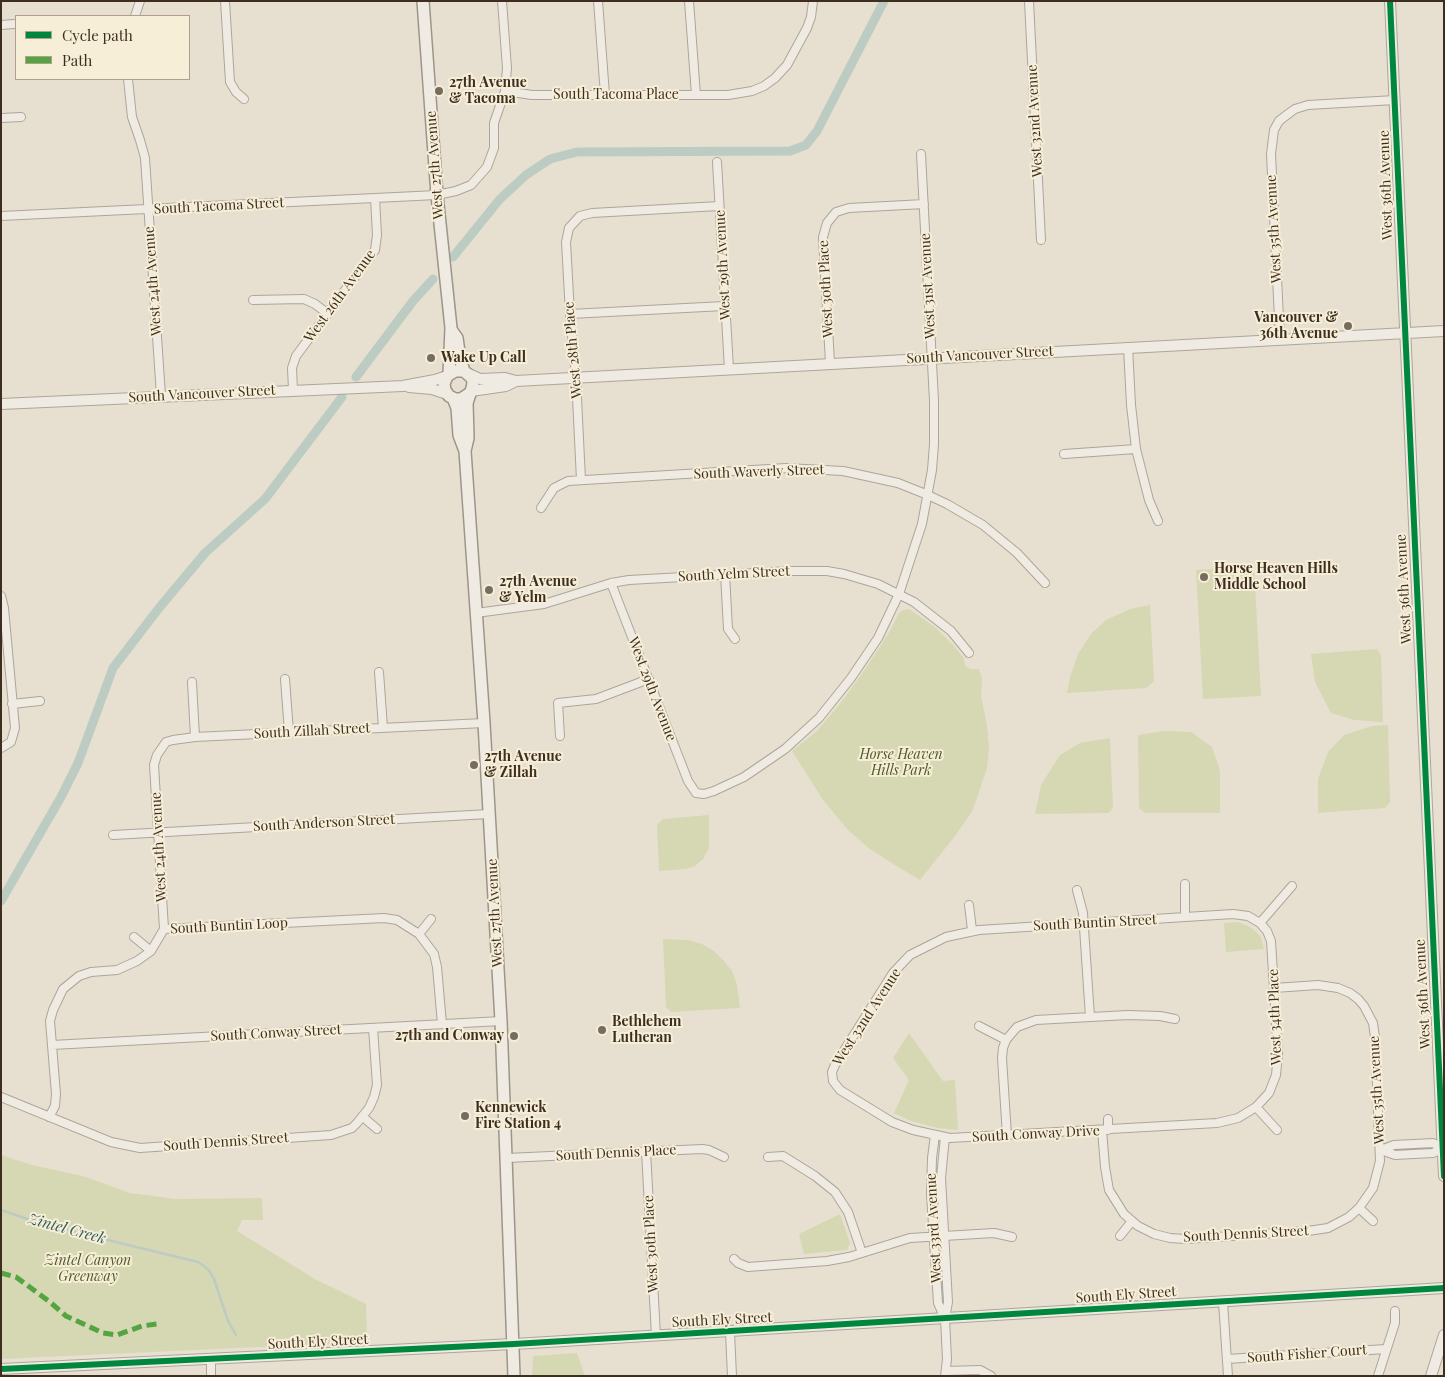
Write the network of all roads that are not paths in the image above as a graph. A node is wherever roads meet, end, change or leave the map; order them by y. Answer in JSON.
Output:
{"nodes":[{"id":1,"x":140,"y":1,"type":"edge"},
{"id":2,"x":225,"y":1,"type":"edge"},
{"id":3,"x":423,"y":1,"type":"edge"},
{"id":4,"x":502,"y":1,"type":"edge"},
{"id":5,"x":598,"y":1,"type":"edge"},
{"id":6,"x":689,"y":1,"type":"edge"},
{"id":7,"x":813,"y":1,"type":"edge"},
{"id":8,"x":1029,"y":1,"type":"edge"},
{"id":9,"x":1390,"y":1,"type":"edge"},
{"id":10,"x":135,"y":15,"type":"edge"},
{"id":11,"x":14,"y":24,"type":"dead end"},
{"id":12,"x":1,"y":25,"type":"edge"},
{"id":13,"x":128,"y":80,"type":"edge"},
{"id":14,"x":505,"y":91,"type":"junction"},
{"id":15,"x":605,"y":95,"type":"junction"},
{"id":16,"x":696,"y":95,"type":"junction"},
{"id":17,"x":244,"y":99,"type":"dead end"},
{"id":18,"x":1395,"y":100,"type":"junction"},
{"id":19,"x":21,"y":117,"type":"dead end"},
{"id":20,"x":1,"y":118,"type":"edge"},
{"id":21,"x":921,"y":154,"type":"dead end"},
{"id":22,"x":717,"y":162,"type":"dead end"},
{"id":23,"x":437,"y":195,"type":"junction"},
{"id":24,"x":375,"y":198,"type":"junction"},
{"id":25,"x":924,"y":204,"type":"junction"},
{"id":26,"x":719,"y":206,"type":"junction"},
{"id":27,"x":148,"y":209,"type":"junction"},
{"id":28,"x":1,"y":216,"type":"edge"},
{"id":29,"x":1041,"y":240,"type":"dead end"},
{"id":30,"x":253,"y":300,"type":"dead end"},
{"id":31,"x":724,"y":306,"type":"junction"},
{"id":32,"x":328,"y":314,"type":"junction"},
{"id":33,"x":570,"y":314,"type":"junction"},
{"id":34,"x":451,"y":328,"type":"junction"},
{"id":35,"x":1444,"y":331,"type":"edge"},
{"id":36,"x":1405,"y":333,"type":"junction"},
{"id":37,"x":1280,"y":339,"type":"junction"},
{"id":38,"x":1128,"y":347,"type":"junction"},
{"id":39,"x":932,"y":358,"type":"junction"},
{"id":40,"x":830,"y":363,"type":"junction"},
{"id":41,"x":729,"y":369,"type":"junction"},
{"id":42,"x":467,"y":373,"type":"junction"},
{"id":43,"x":448,"y":375,"type":"junction"},
{"id":44,"x":576,"y":377,"type":"junction"},
{"id":45,"x":516,"y":381,"type":"junction"},
{"id":46,"x":403,"y":386,"type":"junction"},
{"id":47,"x":293,"y":390,"type":"junction"},
{"id":48,"x":471,"y":392,"type":"junction"},
{"id":49,"x":161,"y":396,"type":"junction"},
{"id":50,"x":450,"y":396,"type":"junction"},
{"id":51,"x":1,"y":404,"type":"edge"},
{"id":52,"x":1136,"y":449,"type":"junction"},
{"id":53,"x":465,"y":451,"type":"junction"},
{"id":54,"x":1064,"y":454,"type":"dead end"},
{"id":55,"x":581,"y":480,"type":"junction"},
{"id":56,"x":928,"y":494,"type":"junction"},
{"id":57,"x":541,"y":508,"type":"dead end"},
{"id":58,"x":1158,"y":522,"type":"dead end"},
{"id":59,"x":725,"y":574,"type":"junction"},
{"id":60,"x":611,"y":583,"type":"junction"},
{"id":61,"x":1045,"y":583,"type":"dead end"},
{"id":62,"x":899,"y":594,"type":"junction"},
{"id":63,"x":1,"y":596,"type":"edge"},
{"id":64,"x":476,"y":613,"type":"junction"},
{"id":65,"x":736,"y":639,"type":"dead end"},
{"id":66,"x":969,"y":653,"type":"dead end"},
{"id":67,"x":379,"y":672,"type":"dead end"},
{"id":68,"x":285,"y":679,"type":"dead end"},
{"id":69,"x":649,"y":679,"type":"junction"},
{"id":70,"x":192,"y":682,"type":"dead end"},
{"id":71,"x":40,"y":701,"type":"dead end"},
{"id":72,"x":12,"y":704,"type":"junction"},
{"id":73,"x":484,"y":723,"type":"junction"},
{"id":74,"x":383,"y":728,"type":"junction"},
{"id":75,"x":289,"y":732,"type":"junction"},
{"id":76,"x":560,"y":736,"type":"dead end"},
{"id":77,"x":195,"y":737,"type":"junction"},
{"id":78,"x":1,"y":748,"type":"edge"},
{"id":79,"x":154,"y":765,"type":"joint"},
{"id":80,"x":489,"y":814,"type":"junction"},
{"id":81,"x":159,"y":832,"type":"junction"},
{"id":82,"x":113,"y":835,"type":"dead end"},
{"id":83,"x":1185,"y":884,"type":"dead end"},
{"id":84,"x":1292,"y":886,"type":"dead end"},
{"id":85,"x":1077,"y":890,"type":"dead end"},
{"id":86,"x":969,"y":905,"type":"dead end"},
{"id":87,"x":1186,"y":917,"type":"junction"},
{"id":88,"x":431,"y":919,"type":"dead end"},
{"id":89,"x":1084,"y":923,"type":"junction"},
{"id":90,"x":1260,"y":923,"type":"junction"},
{"id":91,"x":164,"y":929,"type":"junction"},
{"id":92,"x":972,"y":930,"type":"junction"},
{"id":93,"x":419,"y":934,"type":"junction"},
{"id":94,"x":134,"y":937,"type":"dead end"},
{"id":95,"x":931,"y":943,"type":"joint"},
{"id":96,"x":151,"y":951,"type":"junction"},
{"id":97,"x":1274,"y":988,"type":"junction"},
{"id":98,"x":1090,"y":1017,"type":"junction"},
{"id":99,"x":1175,"y":1019,"type":"dead end"},
{"id":100,"x":501,"y":1021,"type":"junction"},
{"id":101,"x":442,"y":1024,"type":"junction"},
{"id":102,"x":979,"y":1026,"type":"dead end"},
{"id":103,"x":373,"y":1028,"type":"junction"},
{"id":104,"x":1006,"y":1040,"type":"junction"},
{"id":105,"x":52,"y":1045,"type":"junction"},
{"id":106,"x":832,"y":1076,"type":"joint"},
{"id":107,"x":1,"y":1097,"type":"edge"},
{"id":108,"x":1256,"y":1107,"type":"junction"},
{"id":109,"x":49,"y":1117,"type":"junction"},
{"id":110,"x":363,"y":1117,"type":"junction"},
{"id":111,"x":1108,"y":1119,"type":"dead end"},
{"id":112,"x":377,"y":1129,"type":"dead end"},
{"id":113,"x":1105,"y":1130,"type":"junction"},
{"id":114,"x":1277,"y":1130,"type":"dead end"},
{"id":115,"x":935,"y":1135,"type":"junction"},
{"id":116,"x":1007,"y":1136,"type":"junction"},
{"id":117,"x":945,"y":1137,"type":"junction"},
{"id":118,"x":1443,"y":1148,"type":"edge"},
{"id":119,"x":1381,"y":1150,"type":"junction"},
{"id":120,"x":646,"y":1151,"type":"junction"},
{"id":121,"x":724,"y":1157,"type":"dead end"},
{"id":122,"x":768,"y":1157,"type":"dead end"},
{"id":123,"x":507,"y":1158,"type":"junction"},
{"id":124,"x":1444,"y":1176,"type":"edge"},
{"id":125,"x":1359,"y":1208,"type":"junction"},
{"id":126,"x":1373,"y":1221,"type":"dead end"},
{"id":127,"x":1132,"y":1222,"type":"junction"},
{"id":128,"x":1215,"y":1228,"type":"dead end"},
{"id":129,"x":944,"y":1235,"type":"junction"},
{"id":130,"x":934,"y":1236,"type":"junction"},
{"id":131,"x":1120,"y":1236,"type":"dead end"},
{"id":132,"x":1012,"y":1237,"type":"dead end"},
{"id":133,"x":1216,"y":1237,"type":"junction"},
{"id":134,"x":862,"y":1253,"type":"junction"},
{"id":135,"x":734,"y":1259,"type":"dead end"},
{"id":136,"x":1444,"y":1288,"type":"edge"},
{"id":137,"x":1223,"y":1302,"type":"junction"},
{"id":138,"x":1396,"y":1311,"type":"dead end"},
{"id":139,"x":945,"y":1319,"type":"junction"},
{"id":140,"x":730,"y":1332,"type":"junction"},
{"id":141,"x":1444,"y":1335,"type":"edge"},
{"id":142,"x":656,"y":1336,"type":"junction"},
{"id":143,"x":514,"y":1344,"type":"junction"},
{"id":144,"x":1386,"y":1349,"type":"junction"},
{"id":145,"x":211,"y":1359,"type":"junction"},
{"id":146,"x":1227,"y":1359,"type":"junction"},
{"id":147,"x":1,"y":1369,"type":"edge"},
{"id":148,"x":946,"y":1373,"type":"edge"},
{"id":149,"x":211,"y":1376,"type":"edge"},
{"id":150,"x":514,"y":1376,"type":"edge"},
{"id":151,"x":732,"y":1376,"type":"edge"},
{"id":152,"x":991,"y":1376,"type":"edge"},
{"id":153,"x":1228,"y":1376,"type":"edge"},
{"id":154,"x":1378,"y":1376,"type":"edge"},
{"id":155,"x":1431,"y":1376,"type":"edge"}],
"edges":[{"from":1,"to":10,"type":"street"},
{"from":2,"to":17,"type":"street"},
{"from":3,"to":23,"type":"main road","name":"West 27th Avenue"},
{"from":4,"to":14,"type":"street"},
{"from":5,"to":15,"type":"street"},
{"from":6,"to":16,"type":"street"},
{"from":7,"to":16,"type":"street","name":"South Tacoma Place"},
{"from":8,"to":29,"type":"street","name":"West 32nd Avenue"},
{"from":9,"to":18,"type":"street","name":"West 36th Avenue"},
{"from":11,"to":12,"type":"street"},
{"from":13,"to":27,"type":"street","name":"West 24th Avenue"},
{"from":14,"to":15,"type":"street","name":"South Tacoma Place"},
{"from":14,"to":23,"type":"street"},
{"from":15,"to":16,"type":"street","name":"South Tacoma Place"},
{"from":18,"to":36,"type":"street","name":"West 36th Avenue"},
{"from":18,"to":37,"type":"street","name":"West 35th Avenue"},
{"from":19,"to":20,"type":"street"},
{"from":21,"to":25,"type":"street","name":"West 31st Avenue"},
{"from":22,"to":26,"type":"street","name":"West 29th Avenue"},
{"from":23,"to":24,"type":"street","name":"South Tacoma Street"},
{"from":23,"to":34,"type":"main road","name":"West 27th Avenue"},
{"from":24,"to":27,"type":"street","name":"South Tacoma Street"},
{"from":24,"to":32,"type":"street","name":"West 26th Avenue"},
{"from":25,"to":39,"type":"street","name":"West 31st Avenue"},
{"from":25,"to":40,"type":"street","name":"West 30th Place"},
{"from":26,"to":31,"type":"street","name":"West 29th Avenue"},
{"from":26,"to":33,"type":"street","name":"West 28th Place"},
{"from":27,"to":28,"type":"street","name":"South Tacoma Street"},
{"from":27,"to":49,"type":"street","name":"West 24th Avenue"},
{"from":30,"to":32,"type":"street"},
{"from":31,"to":33,"type":"street"},
{"from":31,"to":41,"type":"street","name":"West 29th Avenue"},
{"from":32,"to":47,"type":"street","name":"West 26th Avenue"},
{"from":33,"to":44,"type":"street","name":"West 28th Place"},
{"from":34,"to":42,"type":"main road","name":"West 27th Avenue"},
{"from":34,"to":43,"type":"main road","name":"West 27th Avenue"},
{"from":35,"to":36,"type":"street","name":"South Vancouver Street"},
{"from":36,"to":37,"type":"street","name":"South Vancouver Street"},
{"from":36,"to":118,"type":"street","name":"West 36th Avenue"},
{"from":37,"to":38,"type":"street","name":"South Vancouver Street"},
{"from":38,"to":39,"type":"street","name":"South Vancouver Street"},
{"from":38,"to":52,"type":"street"},
{"from":39,"to":40,"type":"street","name":"South Vancouver Street"},
{"from":39,"to":56,"type":"street","name":"West 31st Avenue"},
{"from":40,"to":41,"type":"street","name":"South Vancouver Street"},
{"from":41,"to":44,"type":"street","name":"South Vancouver Street"},
{"from":42,"to":43,"type":"main road"},
{"from":42,"to":45,"type":"street","name":"South Vancouver Street"},
{"from":42,"to":48,"type":"main road","name":"West 27th Avenue"},
{"from":43,"to":46,"type":"street","name":"South Vancouver Street"},
{"from":43,"to":50,"type":"main road","name":"West 27th Avenue"},
{"from":44,"to":45,"type":"street","name":"South Vancouver Street"},
{"from":44,"to":55,"type":"street","name":"West 28th Place"},
{"from":45,"to":48,"type":"street","name":"South Vancouver Street"},
{"from":46,"to":47,"type":"street","name":"South Vancouver Street"},
{"from":46,"to":50,"type":"street","name":"South Vancouver Street"},
{"from":47,"to":49,"type":"street","name":"South Vancouver Street"},
{"from":48,"to":50,"type":"main road"},
{"from":48,"to":53,"type":"main road","name":"West 27th Avenue"},
{"from":49,"to":51,"type":"street","name":"South Vancouver Street"},
{"from":50,"to":53,"type":"main road","name":"West 27th Avenue"},
{"from":52,"to":54,"type":"street"},
{"from":52,"to":58,"type":"street"},
{"from":53,"to":64,"type":"main road","name":"West 27th Avenue"},
{"from":55,"to":56,"type":"street","name":"South Waverly Street"},
{"from":55,"to":57,"type":"street","name":"South Waverly Street"},
{"from":56,"to":61,"type":"street","name":"South Waverly Street"},
{"from":56,"to":62,"type":"street","name":"West 31st Avenue"},
{"from":59,"to":60,"type":"street","name":"South Yelm Street"},
{"from":59,"to":62,"type":"street","name":"South Yelm Street"},
{"from":59,"to":65,"type":"street"},
{"from":60,"to":64,"type":"street","name":"South Yelm Street"},
{"from":60,"to":69,"type":"street","name":"West 29th Avenue"},
{"from":62,"to":66,"type":"street","name":"South Yelm Street"},
{"from":62,"to":69,"type":"street","name":"West 29th Avenue"},
{"from":63,"to":72,"type":"street"},
{"from":64,"to":73,"type":"main road","name":"West 27th Avenue"},
{"from":67,"to":74,"type":"street"},
{"from":68,"to":75,"type":"street"},
{"from":69,"to":76,"type":"street"},
{"from":70,"to":77,"type":"street"},
{"from":71,"to":72,"type":"street"},
{"from":72,"to":78,"type":"street"},
{"from":73,"to":74,"type":"street","name":"South Zillah Street"},
{"from":73,"to":80,"type":"main road","name":"West 27th Avenue"},
{"from":74,"to":75,"type":"street","name":"South Zillah Street"},
{"from":75,"to":77,"type":"street","name":"South Zillah Street"},
{"from":77,"to":79,"type":"street","name":"South Zillah Street"},
{"from":79,"to":81,"type":"street","name":"West 24th Avenue"},
{"from":80,"to":81,"type":"street","name":"South Anderson Street"},
{"from":80,"to":100,"type":"main road","name":"West 27th Avenue"},
{"from":81,"to":82,"type":"street","name":"South Anderson Street"},
{"from":81,"to":91,"type":"street","name":"West 24th Avenue"},
{"from":83,"to":87,"type":"street"},
{"from":84,"to":90,"type":"street"},
{"from":85,"to":89,"type":"street"},
{"from":86,"to":92,"type":"street"},
{"from":87,"to":89,"type":"street","name":"South Buntin Street"},
{"from":87,"to":90,"type":"street","name":"South Buntin Street"},
{"from":88,"to":93,"type":"street"},
{"from":89,"to":92,"type":"street","name":"South Buntin Street"},
{"from":89,"to":98,"type":"street"},
{"from":90,"to":97,"type":"street","name":"West 34th Place"},
{"from":91,"to":93,"type":"street","name":"South Buntin Loop"},
{"from":91,"to":96,"type":"street","name":"South Buntin Loop"},
{"from":92,"to":95,"type":"street","name":"South Buntin Street"},
{"from":93,"to":101,"type":"street","name":"South Buntin Loop"},
{"from":94,"to":96,"type":"street"},
{"from":95,"to":106,"type":"street","name":"West 32nd Avenue"},
{"from":96,"to":105,"type":"street","name":"South Buntin Loop"},
{"from":97,"to":108,"type":"street","name":"West 34th Place"},
{"from":97,"to":119,"type":"street","name":"West 35th Avenue"},
{"from":98,"to":99,"type":"street"},
{"from":98,"to":104,"type":"street"},
{"from":100,"to":101,"type":"street","name":"South Conway Street"},
{"from":100,"to":123,"type":"main road","name":"West 27th Avenue"},
{"from":101,"to":103,"type":"street","name":"South Conway Street"},
{"from":102,"to":104,"type":"street"},
{"from":103,"to":105,"type":"street","name":"South Conway Street"},
{"from":103,"to":110,"type":"street","name":"South Dennis Street"},
{"from":104,"to":116,"type":"street"},
{"from":105,"to":109,"type":"street","name":"South Buntin Loop"},
{"from":106,"to":115,"type":"street","name":"South Conway Drive"},
{"from":107,"to":109,"type":"street","name":"South Dennis Street"},
{"from":108,"to":113,"type":"street","name":"South Conway Drive"},
{"from":108,"to":114,"type":"street"},
{"from":109,"to":110,"type":"street","name":"South Dennis Street"},
{"from":110,"to":112,"type":"street"},
{"from":111,"to":113,"type":"street"},
{"from":113,"to":116,"type":"street","name":"South Conway Drive"},
{"from":113,"to":127,"type":"street"},
{"from":115,"to":117,"type":"street","name":"South Conway Drive"},
{"from":115,"to":130,"type":"street","name":"West 33rd Avenue"},
{"from":116,"to":117,"type":"street","name":"South Conway Drive"},
{"from":117,"to":129,"type":"street","name":"West 33rd Avenue"},
{"from":118,"to":119,"type":"street"},
{"from":118,"to":124,"type":"street","name":"West 36th Avenue"},
{"from":119,"to":125,"type":"street","name":"West 35th Avenue"},
{"from":120,"to":121,"type":"street","name":"South Dennis Place"},
{"from":120,"to":123,"type":"street","name":"South Dennis Place"},
{"from":120,"to":142,"type":"street","name":"West 30th Place"},
{"from":122,"to":134,"type":"street"},
{"from":123,"to":143,"type":"main road","name":"West 27th Avenue"},
{"from":125,"to":126,"type":"street"},
{"from":125,"to":133,"type":"street","name":"South Dennis Street"},
{"from":127,"to":131,"type":"street"},
{"from":127,"to":133,"type":"street","name":"South Dennis Street"},
{"from":128,"to":133,"type":"street"},
{"from":129,"to":130,"type":"street"},
{"from":129,"to":132,"type":"street"},
{"from":129,"to":139,"type":"street","name":"West 33rd Avenue"},
{"from":130,"to":134,"type":"street"},
{"from":130,"to":139,"type":"street","name":"West 33rd Avenue"},
{"from":134,"to":135,"type":"street"},
{"from":136,"to":137,"type":"street","name":"South Ely Street"},
{"from":137,"to":139,"type":"street","name":"South Ely Street"},
{"from":137,"to":146,"type":"street"},
{"from":138,"to":144,"type":"street","name":"South Fisher Court"},
{"from":139,"to":140,"type":"street","name":"South Ely Street"},
{"from":139,"to":148,"type":"street","name":"West 33rd Avenue"},
{"from":140,"to":142,"type":"street","name":"South Ely Street"},
{"from":140,"to":151,"type":"street"},
{"from":141,"to":155,"type":"street"},
{"from":142,"to":143,"type":"street","name":"South Ely Street"},
{"from":143,"to":145,"type":"street","name":"South Ely Street"},
{"from":143,"to":150,"type":"main road","name":"West 27th Avenue"},
{"from":144,"to":146,"type":"street","name":"South Fisher Court"},
{"from":144,"to":154,"type":"street","name":"South Fisher Court"},
{"from":145,"to":147,"type":"street","name":"South Ely Street"},
{"from":145,"to":149,"type":"street"},
{"from":146,"to":153,"type":"street"},
{"from":148,"to":152,"type":"street"}]}
